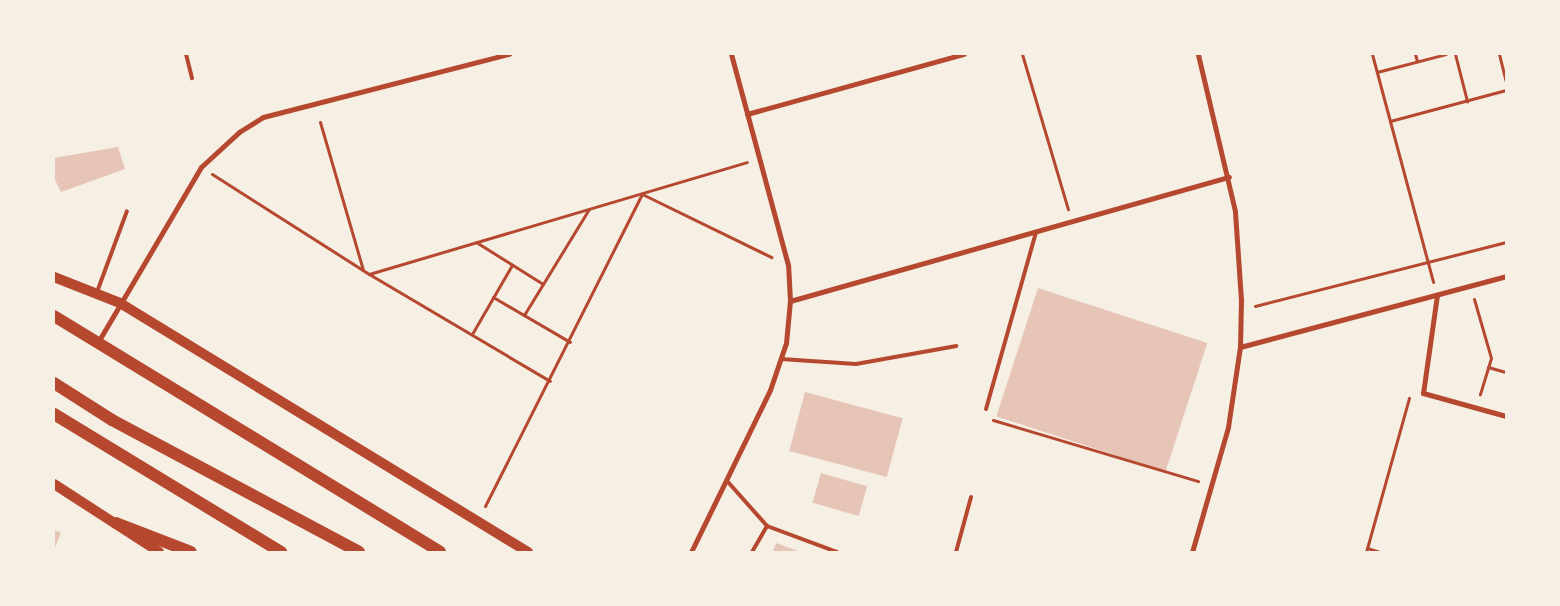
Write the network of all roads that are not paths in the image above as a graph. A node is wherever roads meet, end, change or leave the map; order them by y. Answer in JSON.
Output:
{"nodes":[{"id":1,"x":186,"y":54,"type":"edge"},
{"id":2,"x":509,"y":54,"type":"edge"},
{"id":3,"x":731,"y":54,"type":"edge"},
{"id":4,"x":964,"y":54,"type":"edge"},
{"id":5,"x":1198,"y":54,"type":"edge"},
{"id":6,"x":192,"y":78,"type":"dead end"},
{"id":7,"x":747,"y":114,"type":"junction"},
{"id":8,"x":1229,"y":178,"type":"junction"},
{"id":9,"x":127,"y":211,"type":"dead end"},
{"id":10,"x":1036,"y":232,"type":"junction"},
{"id":11,"x":1506,"y":276,"type":"edge"},
{"id":12,"x":54,"y":278,"type":"edge"},
{"id":13,"x":96,"y":294,"type":"junction"},
{"id":14,"x":1437,"y":295,"type":"junction"},
{"id":15,"x":790,"y":301,"type":"junction"},
{"id":16,"x":120,"y":303,"type":"junction"},
{"id":17,"x":54,"y":316,"type":"edge"},
{"id":18,"x":97,"y":345,"type":"junction"},
{"id":19,"x":956,"y":346,"type":"dead end"},
{"id":20,"x":1240,"y":347,"type":"junction"},
{"id":21,"x":781,"y":359,"type":"junction"},
{"id":22,"x":54,"y":383,"type":"edge"},
{"id":23,"x":986,"y":409,"type":"road end"},
{"id":24,"x":54,"y":414,"type":"edge"},
{"id":25,"x":1506,"y":416,"type":"edge"},
{"id":26,"x":728,"y":482,"type":"junction"},
{"id":27,"x":54,"y":484,"type":"edge"},
{"id":28,"x":970,"y":497,"type":"dead end"},
{"id":29,"x":116,"y":523,"type":"junction"},
{"id":30,"x":767,"y":526,"type":"junction"},
{"id":31,"x":159,"y":552,"type":"edge"},
{"id":32,"x":191,"y":552,"type":"edge"},
{"id":33,"x":281,"y":552,"type":"edge"},
{"id":34,"x":359,"y":552,"type":"edge"},
{"id":35,"x":440,"y":552,"type":"edge"},
{"id":36,"x":528,"y":552,"type":"edge"},
{"id":37,"x":691,"y":552,"type":"edge"},
{"id":38,"x":752,"y":552,"type":"edge"},
{"id":39,"x":837,"y":552,"type":"edge"},
{"id":40,"x":956,"y":552,"type":"edge"},
{"id":41,"x":1192,"y":552,"type":"edge"}],
"edges":[{"from":1,"to":6,"type":"lane"},
{"from":2,"to":16,"type":"street"},
{"from":3,"to":7,"type":"street"},
{"from":4,"to":7,"type":"street"},
{"from":5,"to":8,"type":"street"},
{"from":7,"to":15,"type":"street"},
{"from":8,"to":10,"type":"street"},
{"from":8,"to":20,"type":"street"},
{"from":9,"to":13,"type":"lane"},
{"from":10,"to":15,"type":"street"},
{"from":10,"to":23,"type":"lane"},
{"from":11,"to":14,"type":"street"},
{"from":12,"to":13,"type":"main road"},
{"from":13,"to":16,"type":"main road"},
{"from":14,"to":20,"type":"street"},
{"from":14,"to":25,"type":"street"},
{"from":15,"to":21,"type":"street"},
{"from":16,"to":18,"type":"street"},
{"from":16,"to":36,"type":"main road"},
{"from":17,"to":18,"type":"main road"},
{"from":18,"to":35,"type":"main road"},
{"from":19,"to":21,"type":"lane"},
{"from":20,"to":41,"type":"street"},
{"from":21,"to":26,"type":"street"},
{"from":22,"to":34,"type":"main road"},
{"from":24,"to":33,"type":"main road"},
{"from":26,"to":30,"type":"lane"},
{"from":26,"to":37,"type":"street"},
{"from":27,"to":29,"type":"main road"},
{"from":28,"to":40,"type":"lane"},
{"from":29,"to":31,"type":"main road"},
{"from":29,"to":32,"type":"main road"},
{"from":30,"to":38,"type":"lane"},
{"from":30,"to":39,"type":"lane"}]}
